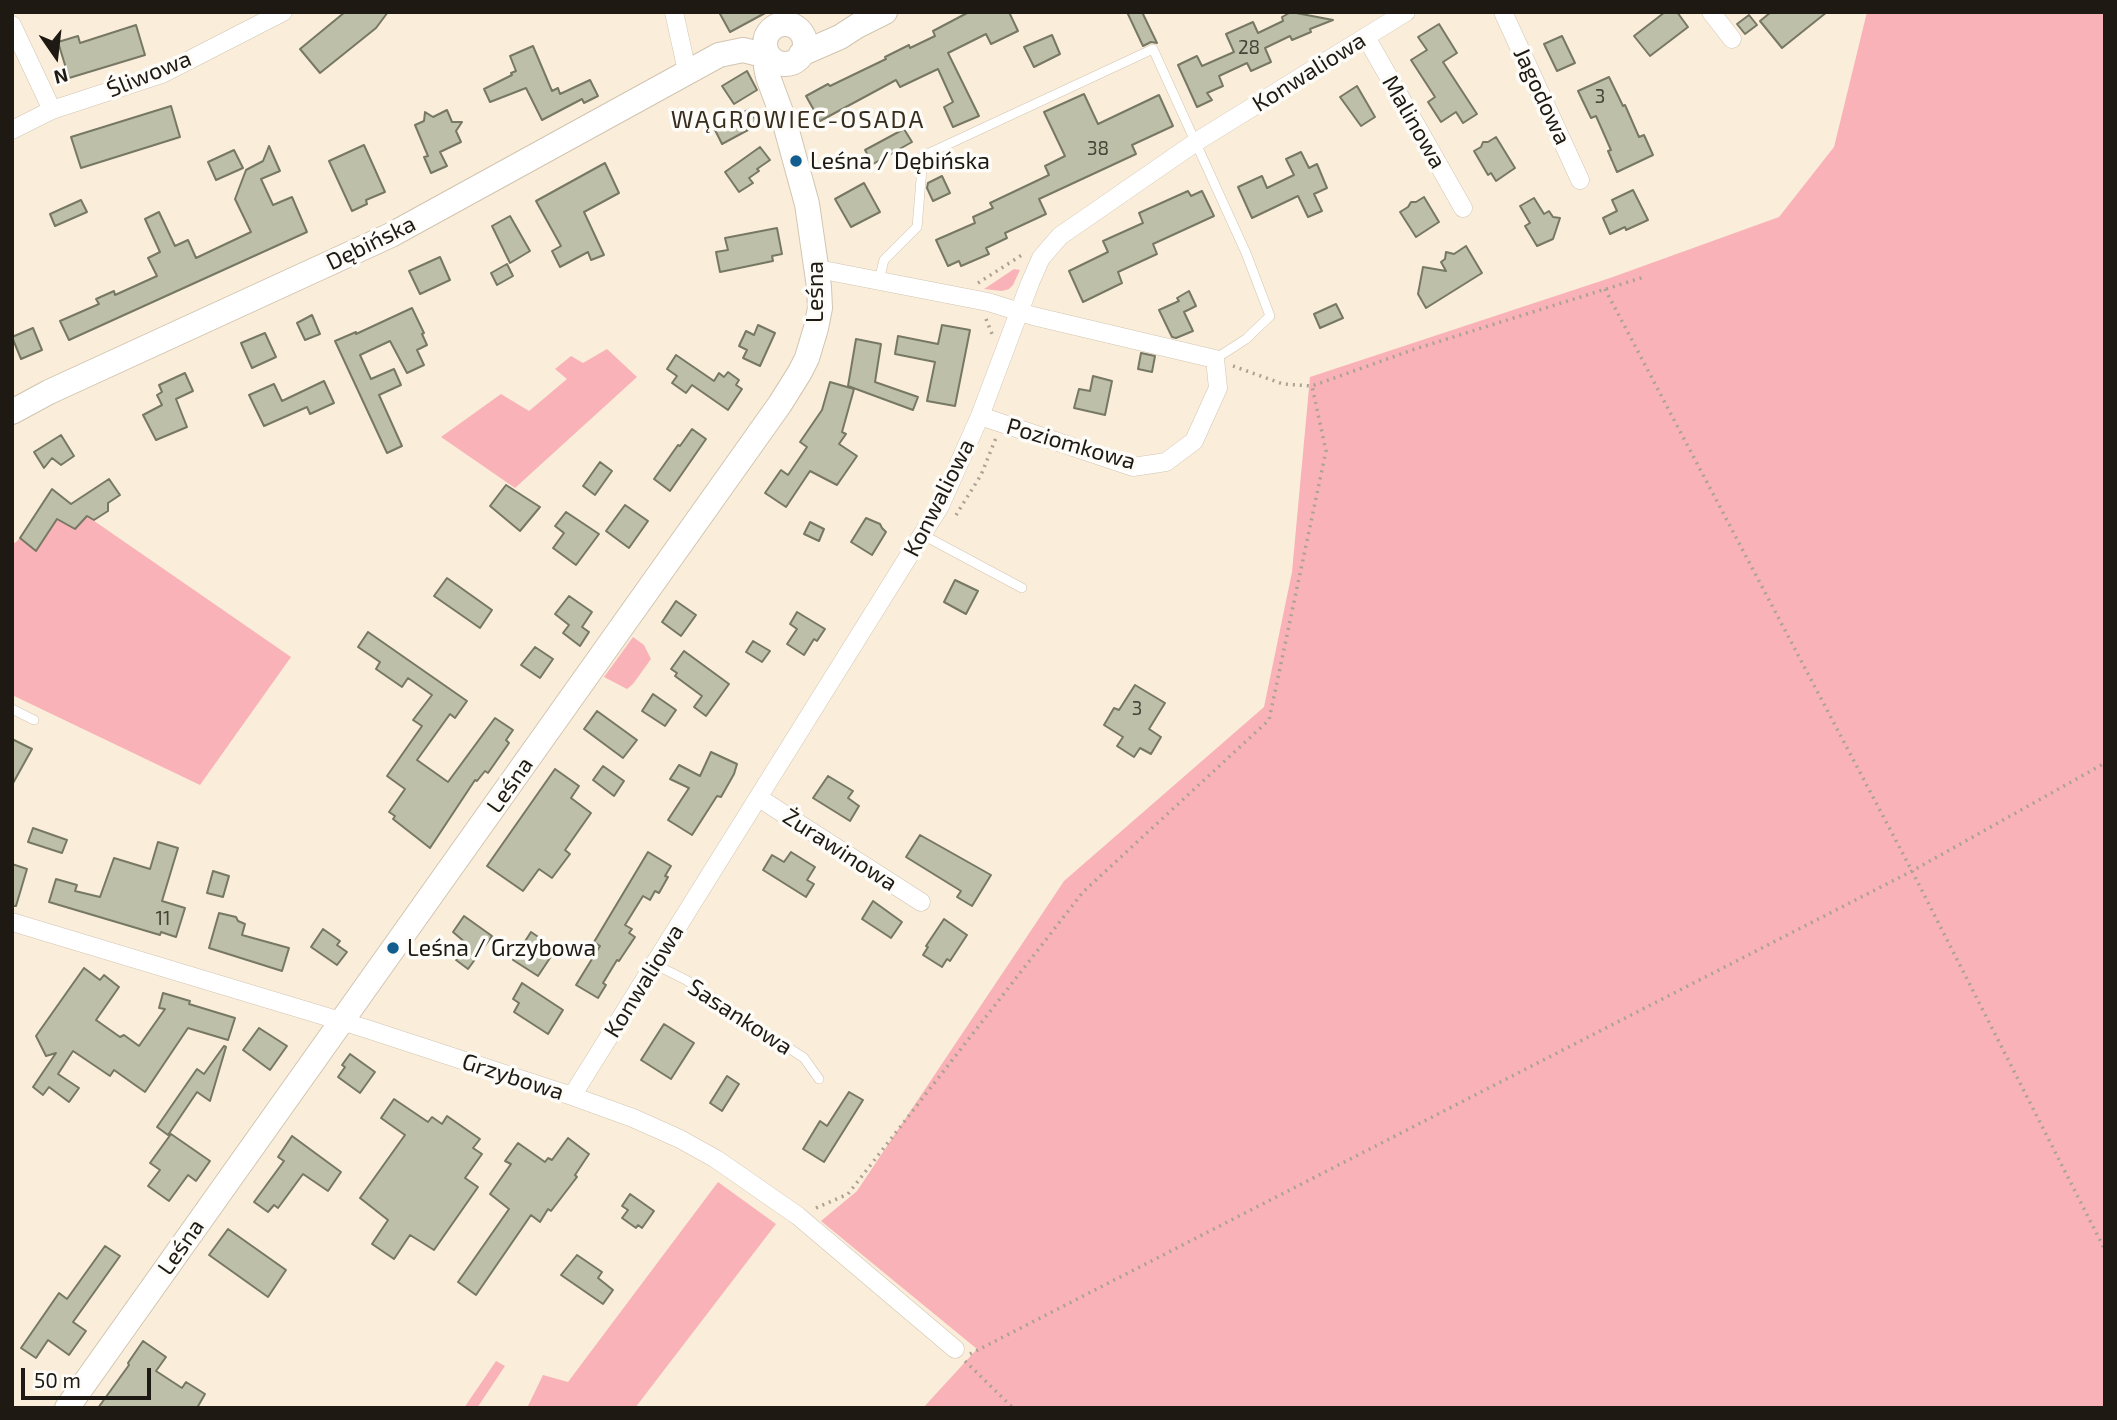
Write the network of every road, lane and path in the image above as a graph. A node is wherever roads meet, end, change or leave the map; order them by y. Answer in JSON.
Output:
{"nodes":[{"id":1,"x":283,"y":12,"type":"edge"},
{"id":2,"x":674,"y":12,"type":"edge"},
{"id":3,"x":885,"y":12,"type":"edge"},
{"id":4,"x":1406,"y":12,"type":"edge"},
{"id":5,"x":1503,"y":12,"type":"edge"},
{"id":6,"x":1711,"y":12,"type":"edge"},
{"id":7,"x":12,"y":25,"type":"edge"},
{"id":8,"x":789,"y":35,"type":"edge"},
{"id":9,"x":1366,"y":37,"type":"junction"},
{"id":10,"x":1732,"y":39,"type":"dead end"},
{"id":11,"x":687,"y":71,"type":"junction"},
{"id":12,"x":52,"y":110,"type":"junction"},
{"id":13,"x":12,"y":130,"type":"edge"},
{"id":14,"x":1196,"y":142,"type":"junction"},
{"id":15,"x":1580,"y":180,"type":"dead end"},
{"id":16,"x":1463,"y":208,"type":"dead end"},
{"id":17,"x":1025,"y":260,"type":"dead end"},
{"id":18,"x":818,"y":269,"type":"junction"},
{"id":19,"x":1644,"y":277,"type":"dead end"},
{"id":20,"x":879,"y":280,"type":"junction"},
{"id":21,"x":972,"y":288,"type":"dead end"},
{"id":22,"x":1605,"y":289,"type":"junction"},
{"id":23,"x":1019,"y":312,"type":"junction"},
{"id":24,"x":985,"y":317,"type":"dead end"},
{"id":25,"x":995,"y":344,"type":"dead end"},
{"id":26,"x":1215,"y":359,"type":"junction"},
{"id":27,"x":1312,"y":386,"type":"junction"},
{"id":28,"x":12,"y":412,"type":"edge"},
{"id":29,"x":980,"y":416,"type":"junction"},
{"id":30,"x":923,"y":535,"type":"junction"},
{"id":31,"x":1022,"y":588,"type":"dead end"},
{"id":32,"x":12,"y":709,"type":"edge"},
{"id":33,"x":34,"y":720,"type":"dead end"},
{"id":34,"x":2105,"y":763,"type":"edge"},
{"id":35,"x":759,"y":798,"type":"junction"},
{"id":36,"x":1912,"y":871,"type":"junction"},
{"id":37,"x":921,"y":902,"type":"dead end"},
{"id":38,"x":12,"y":922,"type":"edge"},
{"id":39,"x":654,"y":964,"type":"junction"},
{"id":40,"x":341,"y":1022,"type":"junction"},
{"id":41,"x":819,"y":1079,"type":"dead end"},
{"id":42,"x":572,"y":1096,"type":"junction"},
{"id":43,"x":798,"y":1216,"type":"junction"},
{"id":44,"x":2105,"y":1250,"type":"edge"},
{"id":45,"x":955,"y":1349,"type":"dead end"},
{"id":46,"x":67,"y":1408,"type":"edge"},
{"id":47,"x":1013,"y":1408,"type":"edge"}],
"edges":[{"from":1,"to":12,"type":"street","name":"Śliwowa"},
{"from":2,"to":11,"type":"street"},
{"from":3,"to":8,"type":"street"},
{"from":4,"to":9,"type":"street","name":"Konwaliowa"},
{"from":5,"to":15,"type":"street","name":"Jagodowa"},
{"from":6,"to":10,"type":"street"},
{"from":7,"to":12,"type":"street"},
{"from":8,"to":11,"type":"street","name":"Dębińska"},
{"from":8,"to":18,"type":"street","name":"Leśna"},
{"from":9,"to":14,"type":"street","name":"Konwaliowa"},
{"from":9,"to":16,"type":"street","name":"Malinowa"},
{"from":11,"to":28,"type":"street","name":"Dębińska"},
{"from":12,"to":13,"type":"street","name":"Śliwowa"},
{"from":14,"to":20,"type":"lane"},
{"from":14,"to":23,"type":"street","name":"Konwaliowa"},
{"from":14,"to":26,"type":"lane"},
{"from":17,"to":21,"type":"path"},
{"from":18,"to":20,"type":"street"},
{"from":18,"to":40,"type":"street","name":"Leśna"},
{"from":19,"to":22,"type":"path"},
{"from":20,"to":23,"type":"street"},
{"from":22,"to":27,"type":"path"},
{"from":22,"to":36,"type":"path"},
{"from":23,"to":26,"type":"street"},
{"from":23,"to":29,"type":"street","name":"Konwaliowa"},
{"from":24,"to":25,"type":"path"},
{"from":26,"to":27,"type":"path"},
{"from":26,"to":29,"type":"street","name":"Poziomkowa"},
{"from":27,"to":43,"type":"path"},
{"from":29,"to":30,"type":"street","name":"Konwaliowa"},
{"from":30,"to":31,"type":"lane"},
{"from":30,"to":35,"type":"street","name":"Konwaliowa"},
{"from":32,"to":33,"type":"lane"},
{"from":34,"to":36,"type":"path"},
{"from":35,"to":37,"type":"street","name":"Żurawinowa"},
{"from":35,"to":39,"type":"street","name":"Konwaliowa"},
{"from":36,"to":44,"type":"path"},
{"from":36,"to":47,"type":"path"},
{"from":38,"to":40,"type":"street","name":"Grzybowa"},
{"from":39,"to":41,"type":"lane","name":"Sasankowa"},
{"from":39,"to":42,"type":"street","name":"Konwaliowa"},
{"from":40,"to":42,"type":"street","name":"Grzybowa"},
{"from":40,"to":46,"type":"street","name":"Leśna"},
{"from":42,"to":43,"type":"street","name":"Grzybowa"},
{"from":43,"to":45,"type":"street","name":"Grzybowa"}]}
